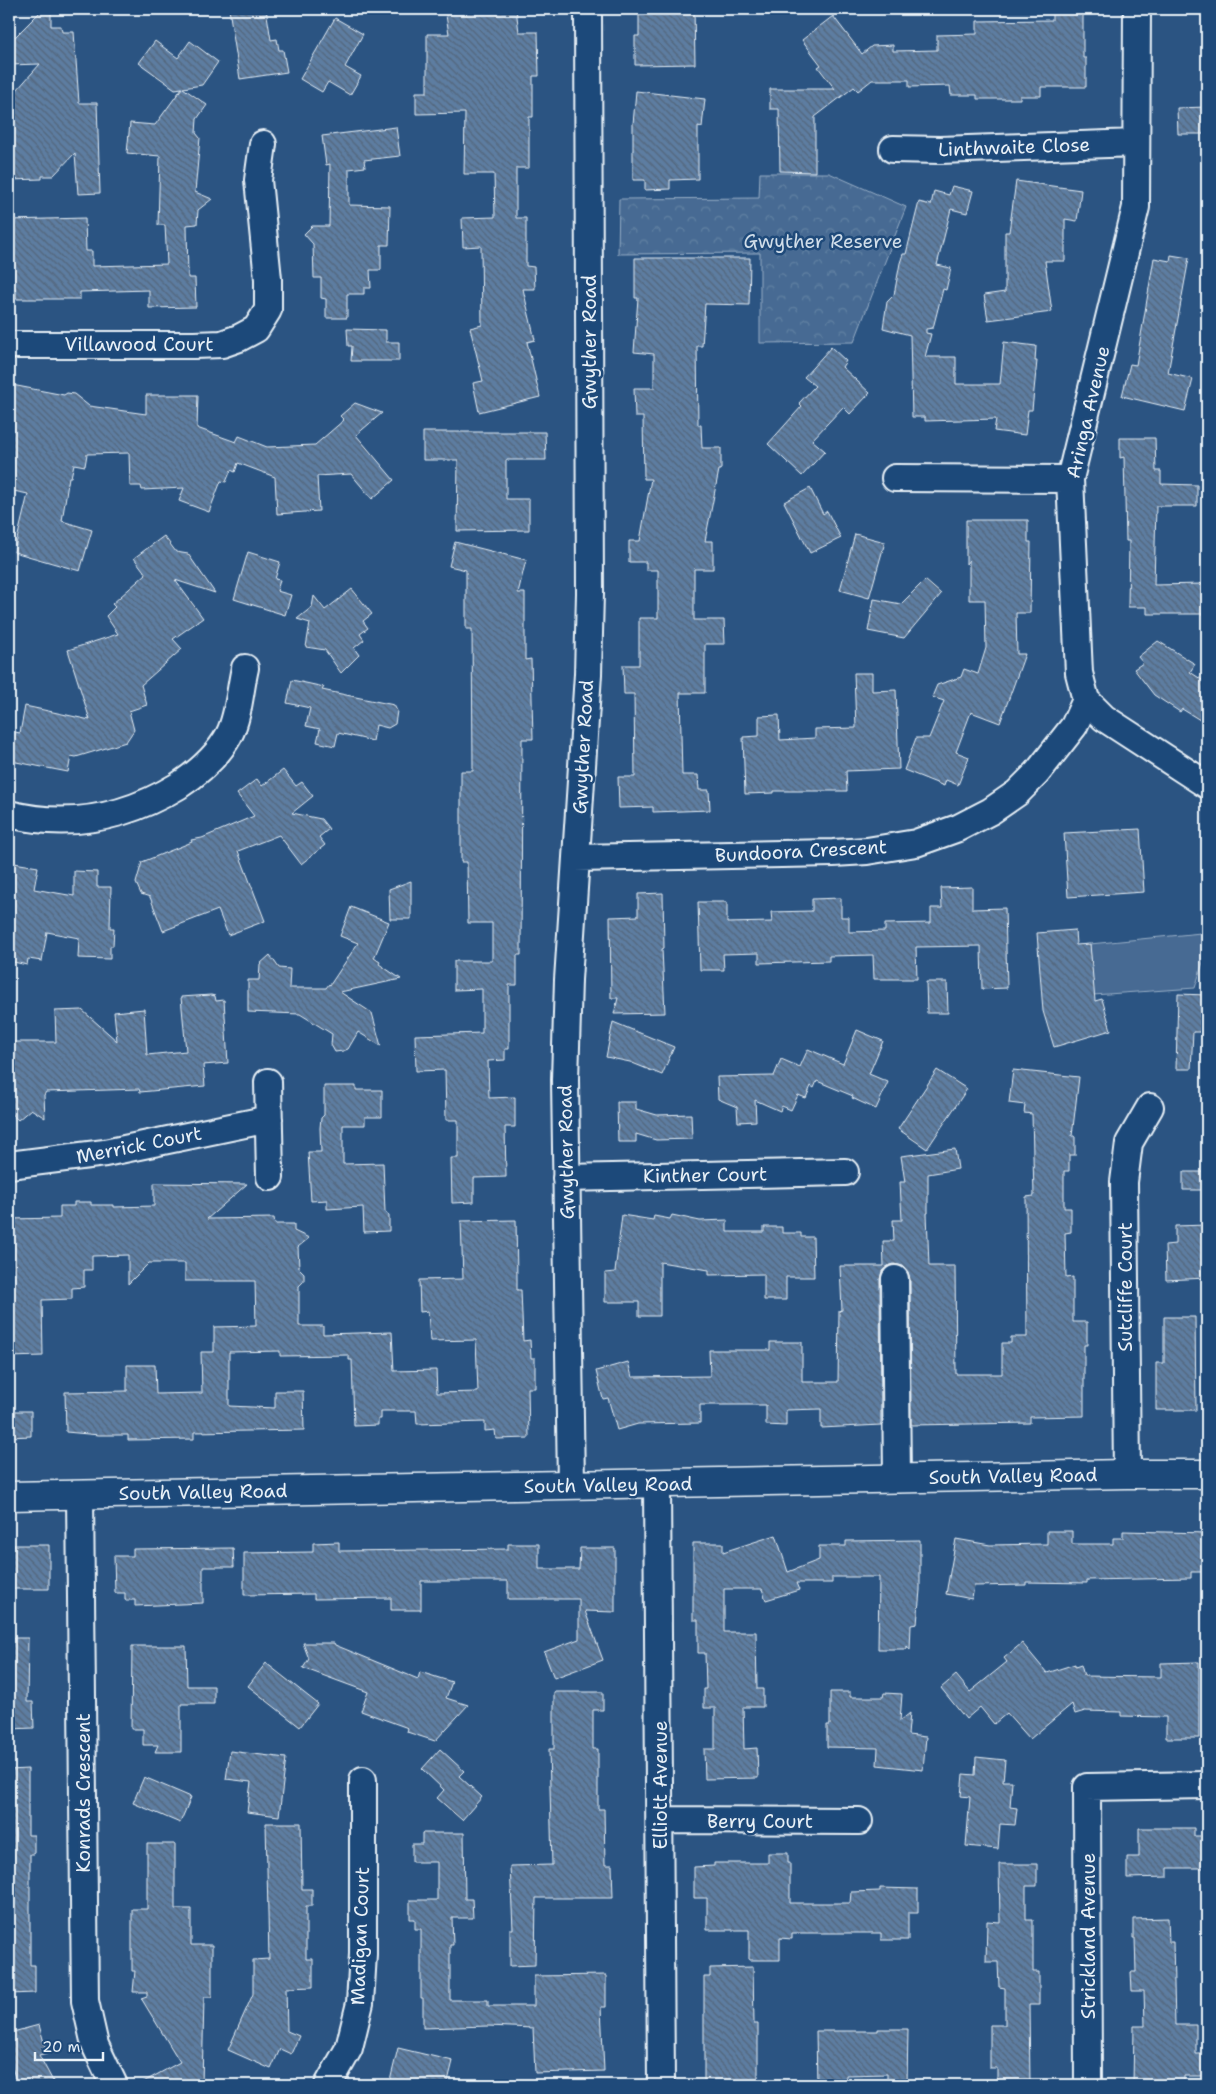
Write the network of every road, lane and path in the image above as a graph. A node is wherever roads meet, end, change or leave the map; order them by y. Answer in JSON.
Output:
{"nodes":[{"id":1,"x":588,"y":9,"type":"edge"},
{"id":2,"x":1137,"y":9,"type":"edge"},
{"id":3,"x":1136,"y":143,"type":"junction"},
{"id":4,"x":263,"y":144,"type":"dead end"},
{"id":5,"x":893,"y":149,"type":"dead end"},
{"id":6,"x":9,"y":344,"type":"edge"},
{"id":7,"x":895,"y":478,"type":"dead end"},
{"id":8,"x":1070,"y":479,"type":"junction"},
{"id":9,"x":244,"y":668,"type":"dead end"},
{"id":10,"x":1086,"y":700,"type":"junction"},
{"id":11,"x":1207,"y":785,"type":"edge"},
{"id":12,"x":9,"y":814,"type":"edge"},
{"id":13,"x":576,"y":858,"type":"junction"},
{"id":14,"x":268,"y":1082,"type":"dead end"},
{"id":15,"x":1150,"y":1107,"type":"dead end"},
{"id":16,"x":269,"y":1119,"type":"junction"},
{"id":17,"x":9,"y":1165,"type":"edge"},
{"id":18,"x":845,"y":1172,"type":"dead end"},
{"id":19,"x":270,"y":1177,"type":"dead end"},
{"id":20,"x":566,"y":1178,"type":"junction"},
{"id":21,"x":895,"y":1279,"type":"dead end"},
{"id":22,"x":1127,"y":1474,"type":"junction"},
{"id":23,"x":1207,"y":1474,"type":"edge"},
{"id":24,"x":897,"y":1479,"type":"junction"},
{"id":25,"x":657,"y":1484,"type":"junction"},
{"id":26,"x":571,"y":1485,"type":"junction"},
{"id":27,"x":80,"y":1495,"type":"junction"},
{"id":28,"x":9,"y":1496,"type":"edge"},
{"id":29,"x":363,"y":1780,"type":"dead end"},
{"id":30,"x":1207,"y":1786,"type":"edge"},
{"id":31,"x":661,"y":1820,"type":"junction"},
{"id":32,"x":859,"y":1821,"type":"dead end"},
{"id":33,"x":114,"y":2085,"type":"edge"},
{"id":34,"x":328,"y":2085,"type":"edge"},
{"id":35,"x":661,"y":2085,"type":"edge"},
{"id":36,"x":1088,"y":2085,"type":"edge"}],
"edges":[{"from":1,"to":13,"type":"street","name":"Gwyther Road"},
{"from":2,"to":3,"type":"street","name":"Aringa Avenue"},
{"from":3,"to":5,"type":"street","name":"Linthwaite Close"},
{"from":3,"to":8,"type":"street","name":"Aringa Avenue"},
{"from":4,"to":6,"type":"street","name":"Villawood Court"},
{"from":7,"to":8,"type":"street"},
{"from":8,"to":10,"type":"street","name":"Aringa Avenue"},
{"from":9,"to":12,"type":"street"},
{"from":10,"to":11,"type":"street"},
{"from":10,"to":13,"type":"street","name":"Bundoora Crescent"},
{"from":13,"to":20,"type":"street","name":"Gwyther Road"},
{"from":14,"to":16,"type":"street"},
{"from":15,"to":22,"type":"street","name":"Sutcliffe Court"},
{"from":16,"to":17,"type":"street","name":"Merrick Court"},
{"from":16,"to":19,"type":"street"},
{"from":18,"to":20,"type":"street","name":"Kinther Court"},
{"from":20,"to":26,"type":"street","name":"Gwyther Road"},
{"from":21,"to":24,"type":"street"},
{"from":22,"to":23,"type":"main road","name":"South Valley Road"},
{"from":22,"to":24,"type":"main road","name":"South Valley Road"},
{"from":24,"to":25,"type":"main road","name":"South Valley Road"},
{"from":25,"to":26,"type":"main road","name":"South Valley Road"},
{"from":25,"to":31,"type":"street","name":"Elliott Avenue"},
{"from":26,"to":27,"type":"main road","name":"South Valley Road"},
{"from":27,"to":28,"type":"main road","name":"South Valley Road"},
{"from":27,"to":33,"type":"street","name":"Konrads Crescent"},
{"from":29,"to":34,"type":"street","name":"Madigan Court"},
{"from":30,"to":36,"type":"street","name":"Strickland Avenue"},
{"from":31,"to":32,"type":"street","name":"Berry Court"},
{"from":31,"to":35,"type":"street","name":"Elliott Avenue"}]}
